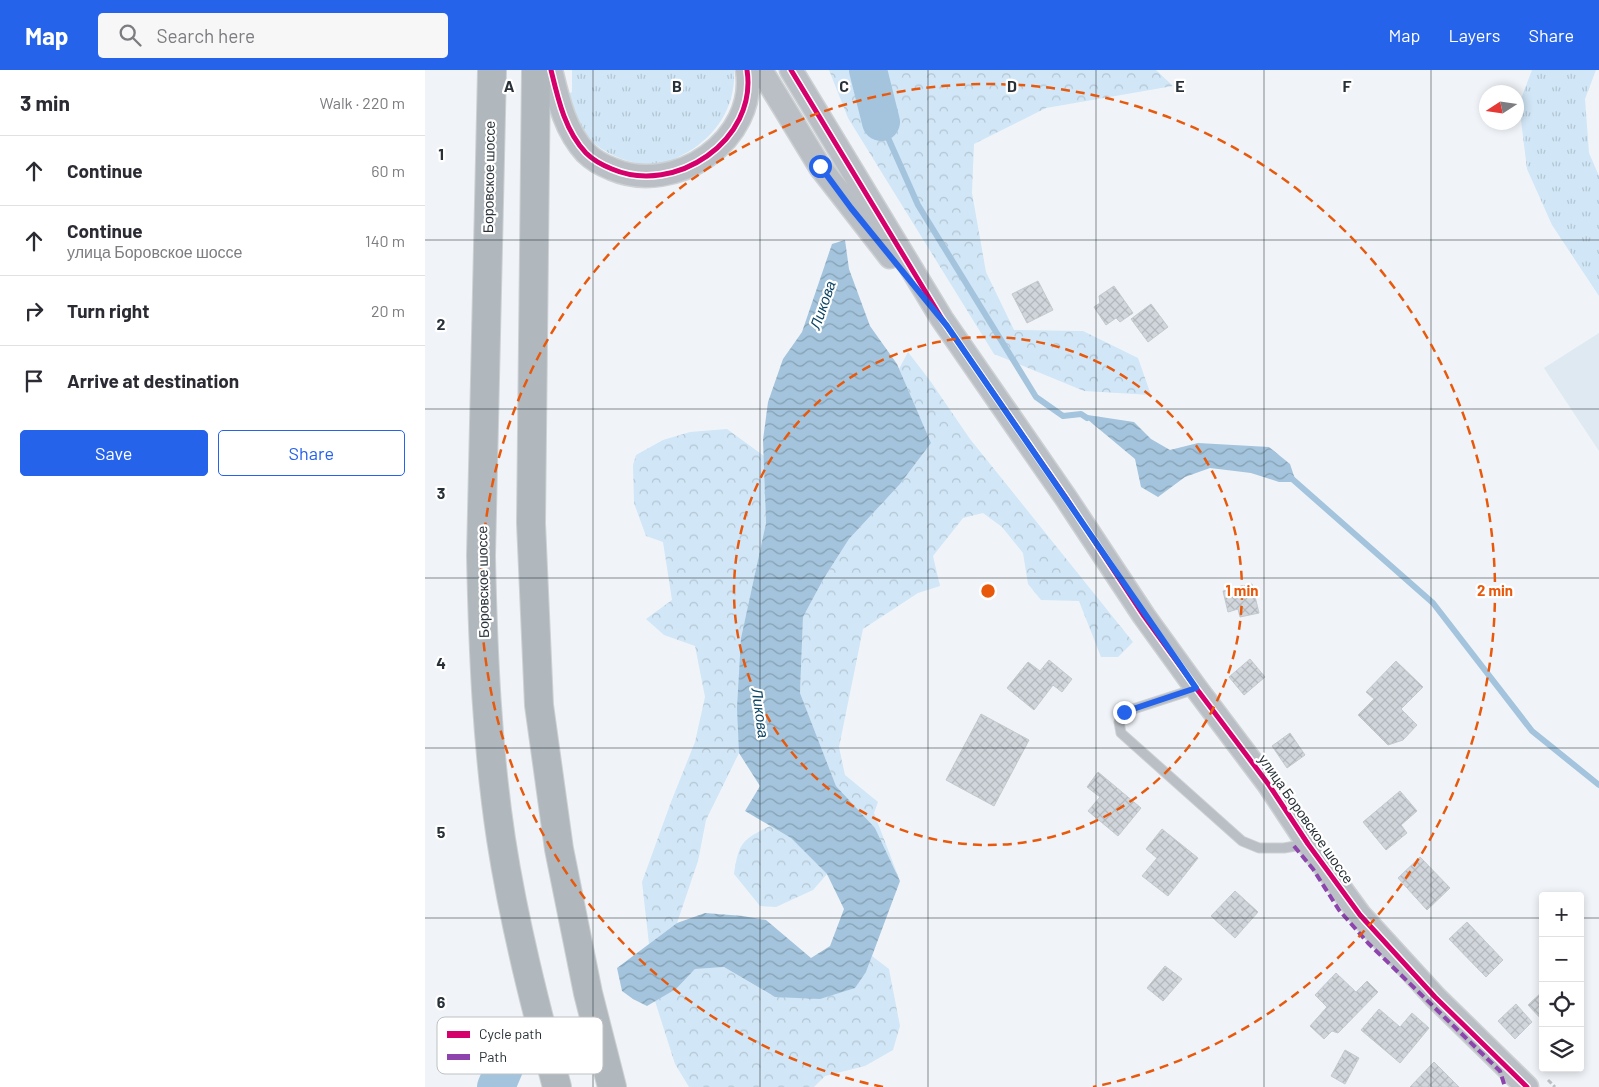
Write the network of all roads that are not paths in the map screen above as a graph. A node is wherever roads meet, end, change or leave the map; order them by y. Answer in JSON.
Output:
{"nodes":[{"id":1,"x":492,"y":70,"type":"edge"},
{"id":2,"x":536,"y":70,"type":"edge"},
{"id":3,"x":551,"y":70,"type":"edge"},
{"id":4,"x":747,"y":70,"type":"edge"},
{"id":5,"x":761,"y":70,"type":"edge"},
{"id":6,"x":791,"y":70,"type":"edge"},
{"id":7,"x":942,"y":319,"type":"junction"},
{"id":8,"x":1196,"y":688,"type":"junction"},
{"id":9,"x":1308,"y":844,"type":"junction"},
{"id":10,"x":539,"y":1017,"type":"edge"},
{"id":11,"x":594,"y":1017,"type":"edge"},
{"id":12,"x":603,"y":1054,"type":"edge"},
{"id":13,"x":554,"y":1074,"type":"edge"},
{"id":14,"x":557,"y":1087,"type":"edge"},
{"id":15,"x":611,"y":1087,"type":"edge"},
{"id":16,"x":1527,"y":1087,"type":"edge"}],
"edges":[{"from":1,"to":10,"type":"main road","name":"Боровское шоссе"},
{"from":2,"to":11,"type":"main road"},
{"from":3,"to":4,"type":"street"},
{"from":5,"to":7,"type":"street"},
{"from":6,"to":7,"type":"street"},
{"from":7,"to":8,"type":"street","name":"улица Боровское шоссе"},
{"from":8,"to":9,"type":"street","name":"улица Боровское шоссе"},
{"from":8,"to":9,"type":"lane"},
{"from":9,"to":16,"type":"street","name":"улица Боровское шоссе"},
{"from":12,"to":15,"type":"main road"},
{"from":13,"to":14,"type":"main road","name":"Боровское шоссе"}]}
